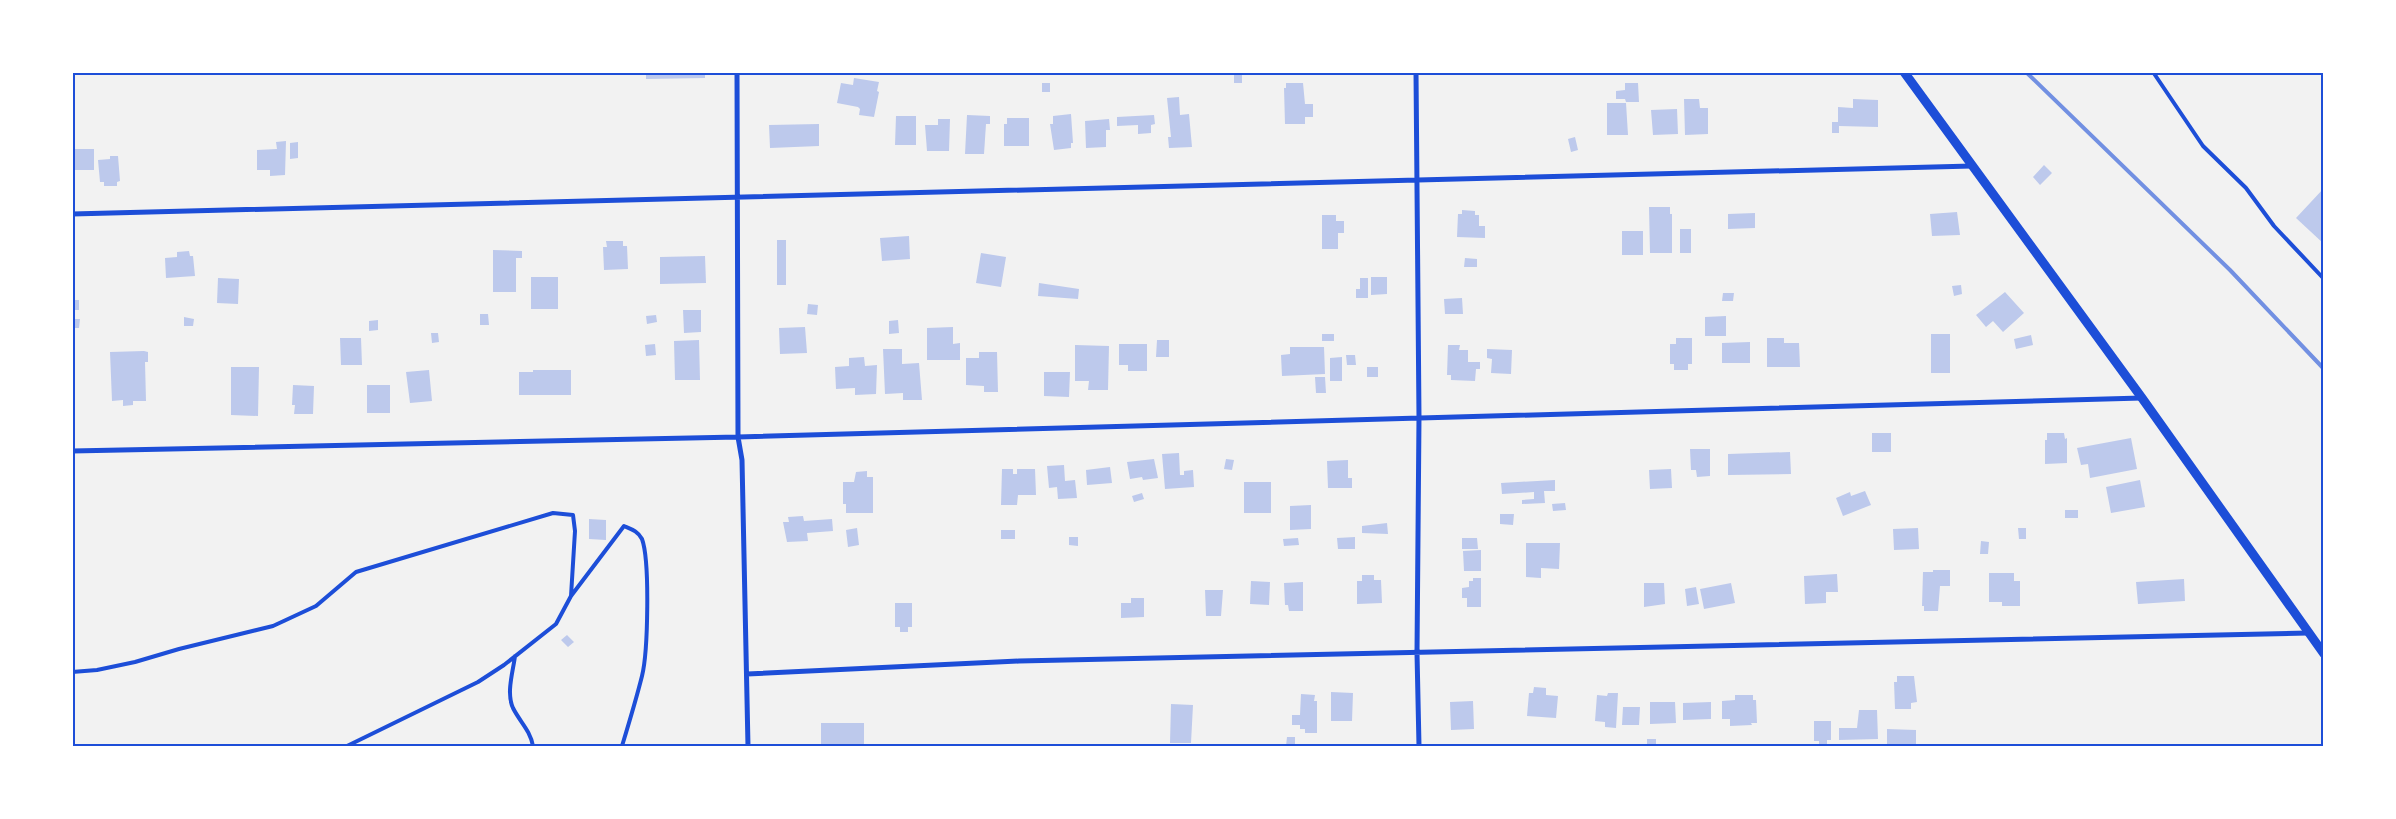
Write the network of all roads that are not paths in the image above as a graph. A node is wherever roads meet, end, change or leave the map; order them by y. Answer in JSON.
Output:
{"nodes":[{"id":1,"x":737,"y":72,"type":"edge"},
{"id":2,"x":1416,"y":72,"type":"edge"},
{"id":3,"x":1904,"y":72,"type":"edge"},
{"id":4,"x":2153,"y":72,"type":"edge"},
{"id":5,"x":1972,"y":166,"type":"junction"},
{"id":6,"x":1417,"y":179,"type":"junction"},
{"id":7,"x":737,"y":198,"type":"junction"},
{"id":8,"x":72,"y":214,"type":"edge"},
{"id":9,"x":2324,"y":279,"type":"edge"},
{"id":10,"x":2142,"y":398,"type":"junction"},
{"id":11,"x":1419,"y":417,"type":"junction"},
{"id":12,"x":738,"y":437,"type":"junction"},
{"id":13,"x":72,"y":451,"type":"edge"},
{"id":14,"x":571,"y":596,"type":"junction"},
{"id":15,"x":2308,"y":633,"type":"junction"},
{"id":16,"x":1417,"y":653,"type":"junction"},
{"id":17,"x":2324,"y":654,"type":"edge"},
{"id":18,"x":515,"y":656,"type":"junction"},
{"id":19,"x":72,"y":672,"type":"edge"},
{"id":20,"x":747,"y":674,"type":"junction"},
{"id":21,"x":347,"y":746,"type":"edge"},
{"id":22,"x":533,"y":746,"type":"edge"},
{"id":23,"x":622,"y":746,"type":"edge"},
{"id":24,"x":748,"y":746,"type":"edge"},
{"id":25,"x":1419,"y":746,"type":"edge"}],
"edges":[{"from":1,"to":7,"type":"street"},
{"from":2,"to":6,"type":"street"},
{"from":3,"to":5,"type":"street"},
{"from":4,"to":9,"type":"lane"},
{"from":5,"to":6,"type":"street"},
{"from":5,"to":10,"type":"street"},
{"from":6,"to":7,"type":"street"},
{"from":6,"to":11,"type":"street"},
{"from":7,"to":8,"type":"street"},
{"from":7,"to":12,"type":"street"},
{"from":10,"to":11,"type":"street"},
{"from":10,"to":15,"type":"street"},
{"from":11,"to":12,"type":"street"},
{"from":11,"to":16,"type":"street"},
{"from":12,"to":13,"type":"street"},
{"from":12,"to":20,"type":"street"},
{"from":14,"to":18,"type":"lane"},
{"from":14,"to":19,"type":"lane"},
{"from":14,"to":23,"type":"lane"},
{"from":15,"to":16,"type":"street"},
{"from":15,"to":17,"type":"street"},
{"from":16,"to":20,"type":"street"},
{"from":16,"to":25,"type":"street"},
{"from":18,"to":21,"type":"lane"},
{"from":18,"to":22,"type":"lane"},
{"from":20,"to":24,"type":"street"}]}
